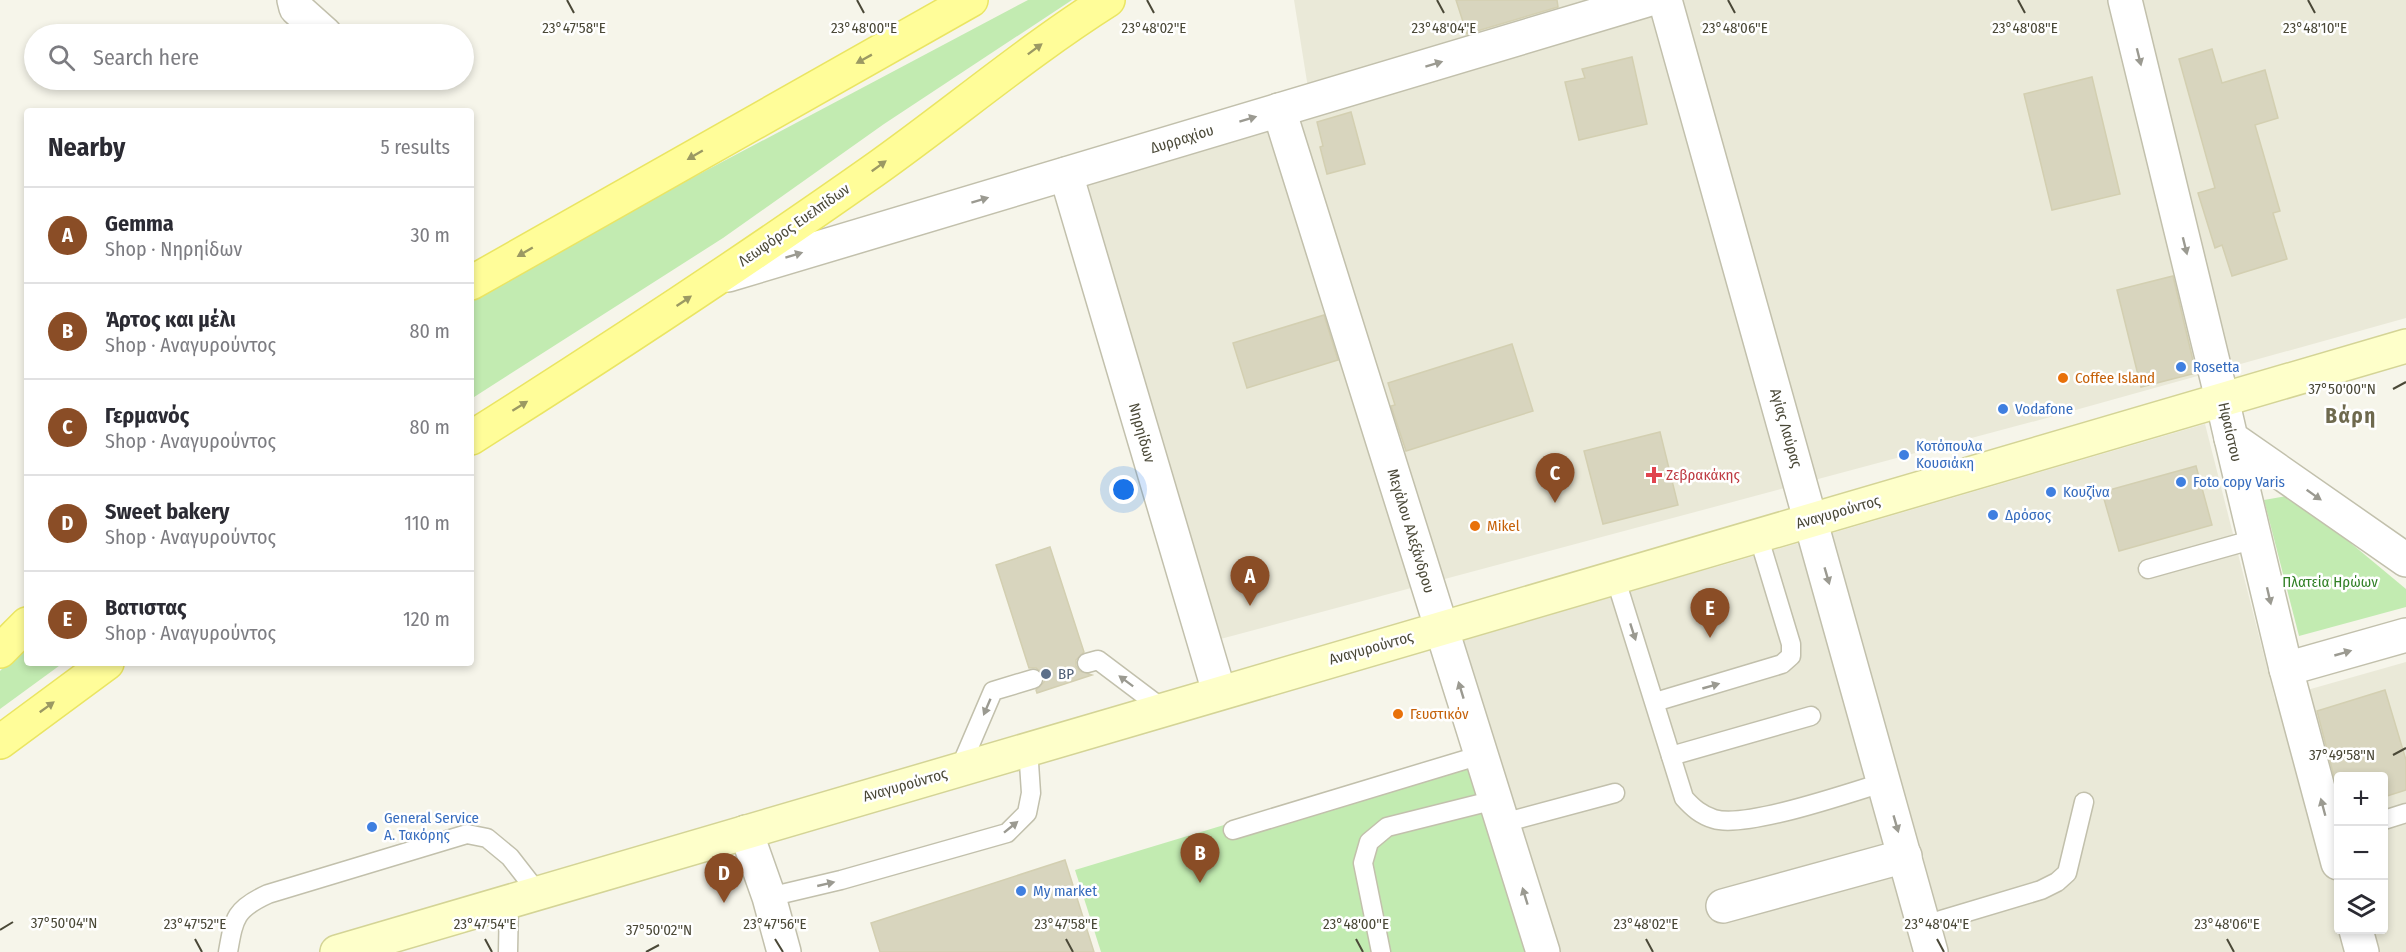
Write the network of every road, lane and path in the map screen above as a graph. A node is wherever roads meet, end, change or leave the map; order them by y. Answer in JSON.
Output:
{"nodes":[{"id":1,"x":294,"y":0,"type":"edge"},
{"id":2,"x":971,"y":0,"type":"edge"},
{"id":3,"x":1108,"y":0,"type":"edge"},
{"id":4,"x":1647,"y":0,"type":"edge"},
{"id":5,"x":1665,"y":0,"type":"edge"},
{"id":6,"x":2125,"y":0,"type":"edge"},
{"id":7,"x":314,"y":24,"type":"edge"},
{"id":8,"x":1279,"y":110,"type":"junction"},
{"id":9,"x":1066,"y":174,"type":"junction"},
{"id":10,"x":717,"y":278,"type":"junction"},
{"id":11,"x":474,"y":281,"type":"edge"},
{"id":12,"x":2406,"y":346,"type":"edge"},
{"id":13,"x":2222,"y":399,"type":"junction"},
{"id":14,"x":474,"y":436,"type":"edge"},
{"id":15,"x":2231,"y":438,"type":"junction"},
{"id":16,"x":1812,"y":519,"type":"junction"},
{"id":17,"x":1758,"y":535,"type":"junction"},
{"id":18,"x":2255,"y":539,"type":"junction"},
{"id":19,"x":2406,"y":560,"type":"edge"},
{"id":20,"x":2148,"y":569,"type":"dead end"},
{"id":21,"x":1616,"y":577,"type":"junction"},
{"id":22,"x":24,"y":627,"type":"edge"},
{"id":23,"x":1441,"y":627,"type":"junction"},
{"id":24,"x":2406,"y":635,"type":"edge"},
{"id":25,"x":0,"y":651,"type":"edge"},
{"id":26,"x":1087,"y":663,"type":"dead end"},
{"id":27,"x":103,"y":666,"type":"edge"},
{"id":28,"x":2286,"y":669,"type":"junction"},
{"id":29,"x":1033,"y":679,"type":"dead end"},
{"id":30,"x":1219,"y":692,"type":"junction"},
{"id":31,"x":1654,"y":702,"type":"junction"},
{"id":32,"x":1163,"y":709,"type":"junction"},
{"id":33,"x":1811,"y":716,"type":"dead end"},
{"id":34,"x":0,"y":742,"type":"edge"},
{"id":35,"x":1028,"y":748,"type":"junction"},
{"id":36,"x":1481,"y":754,"type":"junction"},
{"id":37,"x":1671,"y":756,"type":"junction"},
{"id":38,"x":960,"y":768,"type":"junction"},
{"id":39,"x":1885,"y":782,"type":"junction"},
{"id":40,"x":1616,"y":793,"type":"dead end"},
{"id":41,"x":2084,"y":802,"type":"dead end"},
{"id":42,"x":1499,"y":812,"type":"junction"},
{"id":43,"x":2406,"y":813,"type":"edge"},
{"id":44,"x":2388,"y":819,"type":"edge"},
{"id":45,"x":1233,"y":830,"type":"dead end"},
{"id":46,"x":746,"y":832,"type":"junction"},
{"id":47,"x":2334,"y":839,"type":"edge"},
{"id":48,"x":1905,"y":856,"type":"junction"},
{"id":49,"x":523,"y":897,"type":"junction"},
{"id":50,"x":769,"y":897,"type":"junction"},
{"id":51,"x":1723,"y":906,"type":"dead end"},
{"id":52,"x":2357,"y":934,"type":"edge"},
{"id":53,"x":1928,"y":938,"type":"edge"},
{"id":54,"x":1538,"y":951,"type":"edge"},
{"id":55,"x":228,"y":952,"type":"edge"},
{"id":56,"x":337,"y":952,"type":"edge"},
{"id":57,"x":508,"y":952,"type":"edge"},
{"id":58,"x":784,"y":952,"type":"edge"},
{"id":59,"x":1381,"y":952,"type":"edge"},
{"id":60,"x":2362,"y":952,"type":"edge"}],
"edges":[{"from":1,"to":7,"type":"street"},
{"from":2,"to":11,"type":"main road","one_way":true},
{"from":10,"to":3,"type":"main road","name":"Λεωφόρος Ευελπίδων","one_way":true},
{"from":8,"to":4,"type":"street","name":"Δυρραχίου","one_way":true},
{"from":5,"to":16,"type":"street","name":"Αγίας Λαύρας"},
{"from":6,"to":13,"type":"street","name":"Ηφαίστου","one_way":true},
{"from":9,"to":8,"type":"street","name":"Δυρραχίου","one_way":true},
{"from":8,"to":23,"type":"street","name":"Μεγάλου Αλεξάνδρου"},
{"from":10,"to":9,"type":"street","name":"Δυρραχίου","one_way":true},
{"from":9,"to":30,"type":"street","name":"Νηρηίδων"},
{"from":14,"to":10,"type":"main road","name":"Λεωφόρος Ευελπίδων","one_way":true},
{"from":12,"to":13,"type":"main road","name":"Αναγυρούντος"},
{"from":13,"to":15,"type":"street","name":"Ηφαίστου"},
{"from":13,"to":16,"type":"main road","name":"Αναγυρούντος"},
{"from":15,"to":18,"type":"street","name":"Ηφαίστου"},
{"from":15,"to":19,"type":"street","one_way":true},
{"from":16,"to":17,"type":"main road","name":"Αναγυρούντος"},
{"from":16,"to":39,"type":"street","name":"Αγίας Λαύρας","one_way":true},
{"from":17,"to":21,"type":"main road","name":"Αναγυρούντος"},
{"from":31,"to":17,"type":"lane","one_way":true},
{"from":18,"to":20,"type":"lane"},
{"from":18,"to":28,"type":"street","name":"Ηφαίστου","one_way":true},
{"from":21,"to":23,"type":"main road","name":"Αναγυρούντος"},
{"from":21,"to":31,"type":"lane","one_way":true},
{"from":22,"to":25,"type":"main road"},
{"from":23,"to":30,"type":"main road","name":"Αναγυρούντος"},
{"from":36,"to":23,"type":"street","name":"Μεγάλου Αλεξάνδρου","one_way":true},
{"from":28,"to":24,"type":"street","one_way":true},
{"from":32,"to":26,"type":"lane","one_way":true},
{"from":34,"to":27,"type":"main road","one_way":true},
{"from":47,"to":28,"type":"street","name":"Ηφαίστου","one_way":true},
{"from":29,"to":38,"type":"lane","one_way":true},
{"from":30,"to":32,"type":"main road","name":"Αναγυρούντος"},
{"from":31,"to":37,"type":"lane"},
{"from":32,"to":35,"type":"main road","name":"Αναγυρούντος"},
{"from":33,"to":37,"type":"lane"},
{"from":35,"to":38,"type":"main road","name":"Αναγυρούντος"},
{"from":50,"to":35,"type":"lane","one_way":true},
{"from":36,"to":42,"type":"street","name":"Μεγάλου Αλεξάνδρου"},
{"from":36,"to":45,"type":"lane"},
{"from":37,"to":39,"type":"lane"},
{"from":38,"to":46,"type":"main road","name":"Αναγυρούντος"},
{"from":39,"to":48,"type":"street","name":"Αγίας Λαύρας","one_way":true},
{"from":40,"to":42,"type":"lane"},
{"from":41,"to":53,"type":"lane"},
{"from":54,"to":42,"type":"street","name":"Μεγάλου Αλεξάνδρου","one_way":true},
{"from":42,"to":59,"type":"lane"},
{"from":43,"to":44,"type":"lane"},
{"from":46,"to":49,"type":"main road","name":"Αναγυρούντος"},
{"from":46,"to":50,"type":"street"},
{"from":48,"to":51,"type":"street"},
{"from":48,"to":53,"type":"street","name":"Αγίας Λαύρας"},
{"from":49,"to":55,"type":"lane"},
{"from":49,"to":56,"type":"main road","name":"Αναγυρούντος"},
{"from":49,"to":57,"type":"lane"},
{"from":50,"to":58,"type":"street"},
{"from":52,"to":60,"type":"street"}]}
